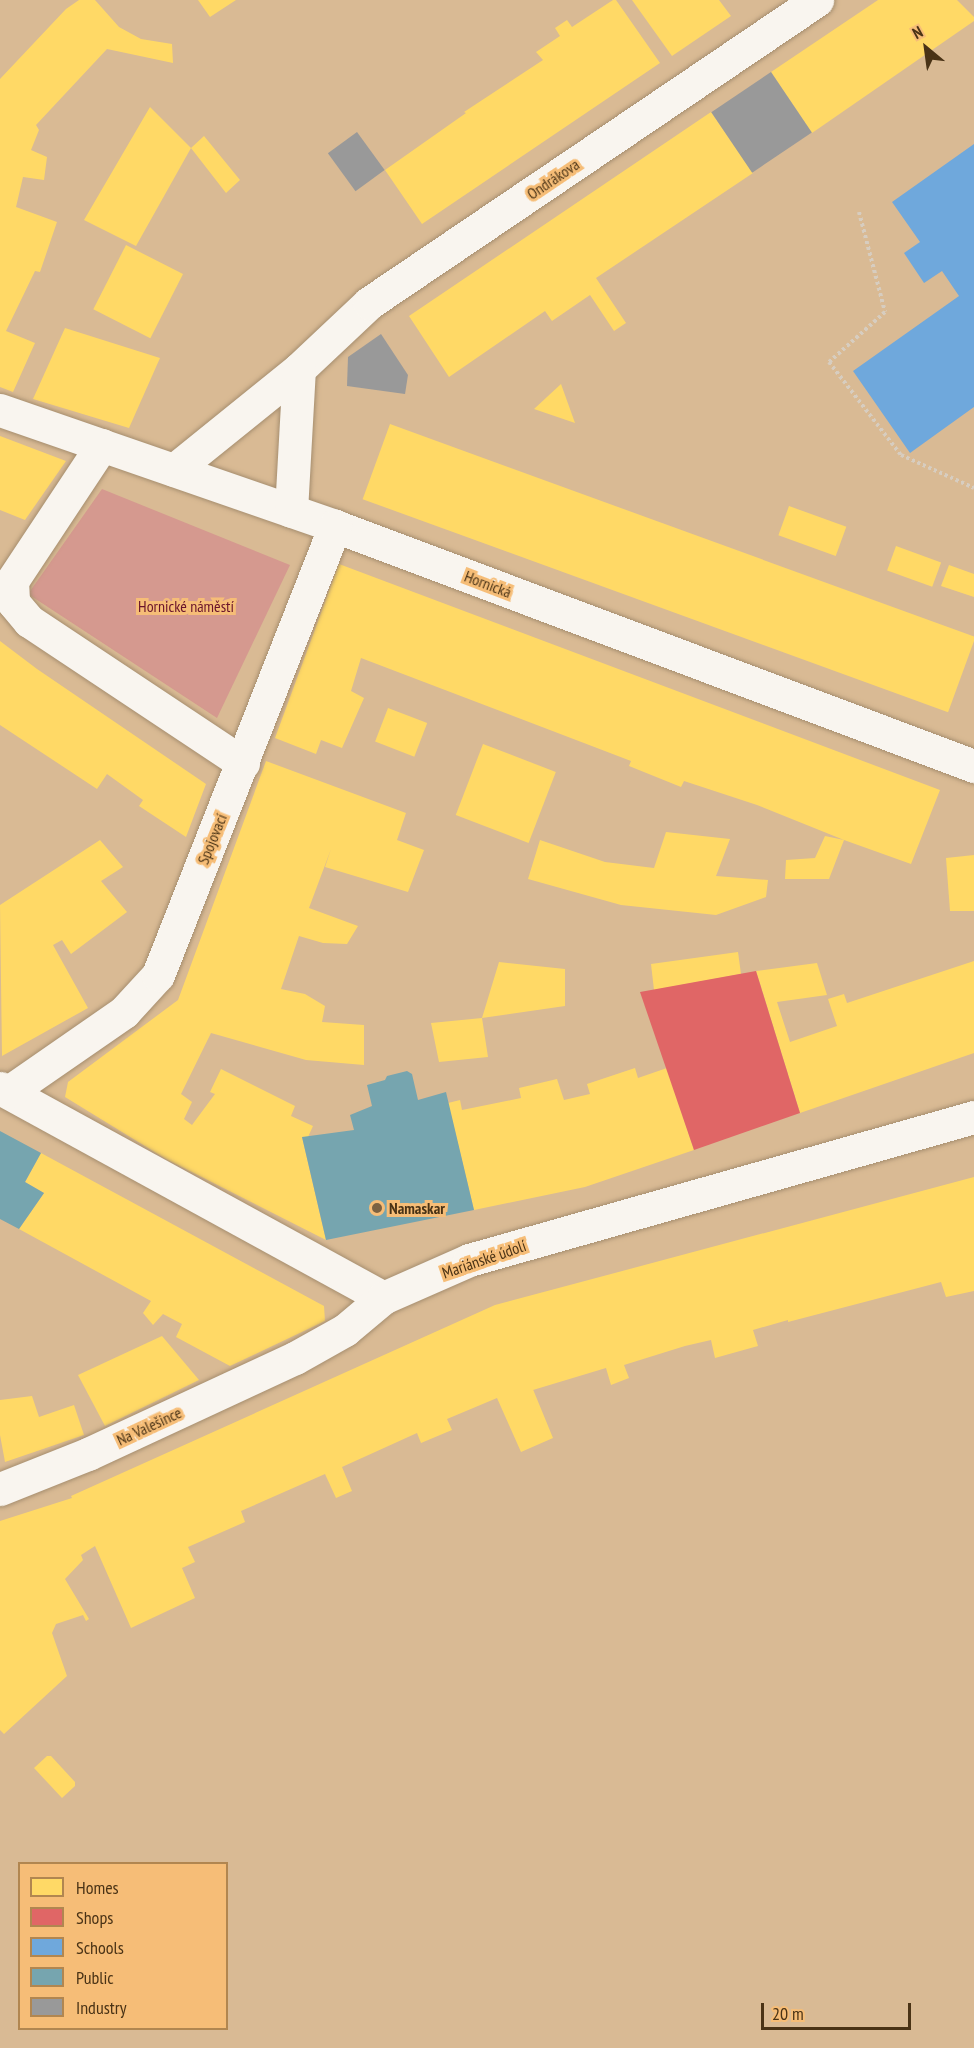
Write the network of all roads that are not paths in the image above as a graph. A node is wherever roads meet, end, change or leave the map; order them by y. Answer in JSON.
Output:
{"nodes":[{"id":1,"x":817,"y":0,"type":"edge"},
{"id":2,"x":298,"y":369,"type":"junction"},
{"id":3,"x":0,"y":410,"type":"edge"},
{"id":4,"x":102,"y":445,"type":"junction"},
{"id":5,"x":174,"y":470,"type":"junction"},
{"id":6,"x":291,"y":511,"type":"junction"},
{"id":7,"x":334,"y":526,"type":"junction"},
{"id":8,"x":243,"y":763,"type":"junction"},
{"id":9,"x":974,"y":766,"type":"edge"},
{"id":10,"x":5,"y":1090,"type":"edge"},
{"id":11,"x":974,"y":1117,"type":"edge"},
{"id":12,"x":383,"y":1298,"type":"junction"},
{"id":13,"x":295,"y":1358,"type":"joint"},
{"id":14,"x":0,"y":1489,"type":"edge"}],
"edges":[{"from":1,"to":2,"type":"street","name":"Ondrákova"},
{"from":2,"to":5,"type":"street","name":"Ondrákova"},
{"from":2,"to":6,"type":"street"},
{"from":3,"to":4,"type":"street","name":"Hornická"},
{"from":4,"to":5,"type":"street","name":"Hornická"},
{"from":4,"to":8,"type":"street"},
{"from":5,"to":6,"type":"street","name":"Hornická"},
{"from":6,"to":7,"type":"street","name":"Hornická"},
{"from":7,"to":8,"type":"street","name":"Spojovací"},
{"from":7,"to":9,"type":"street","name":"Hornická"},
{"from":8,"to":10,"type":"street","name":"Spojovací"},
{"from":10,"to":12,"type":"street"},
{"from":11,"to":12,"type":"street","name":"Mariánské údolí"},
{"from":12,"to":13,"type":"street","name":"Mariánské údolí"},
{"from":13,"to":14,"type":"street","name":"Na Valešince"}]}
